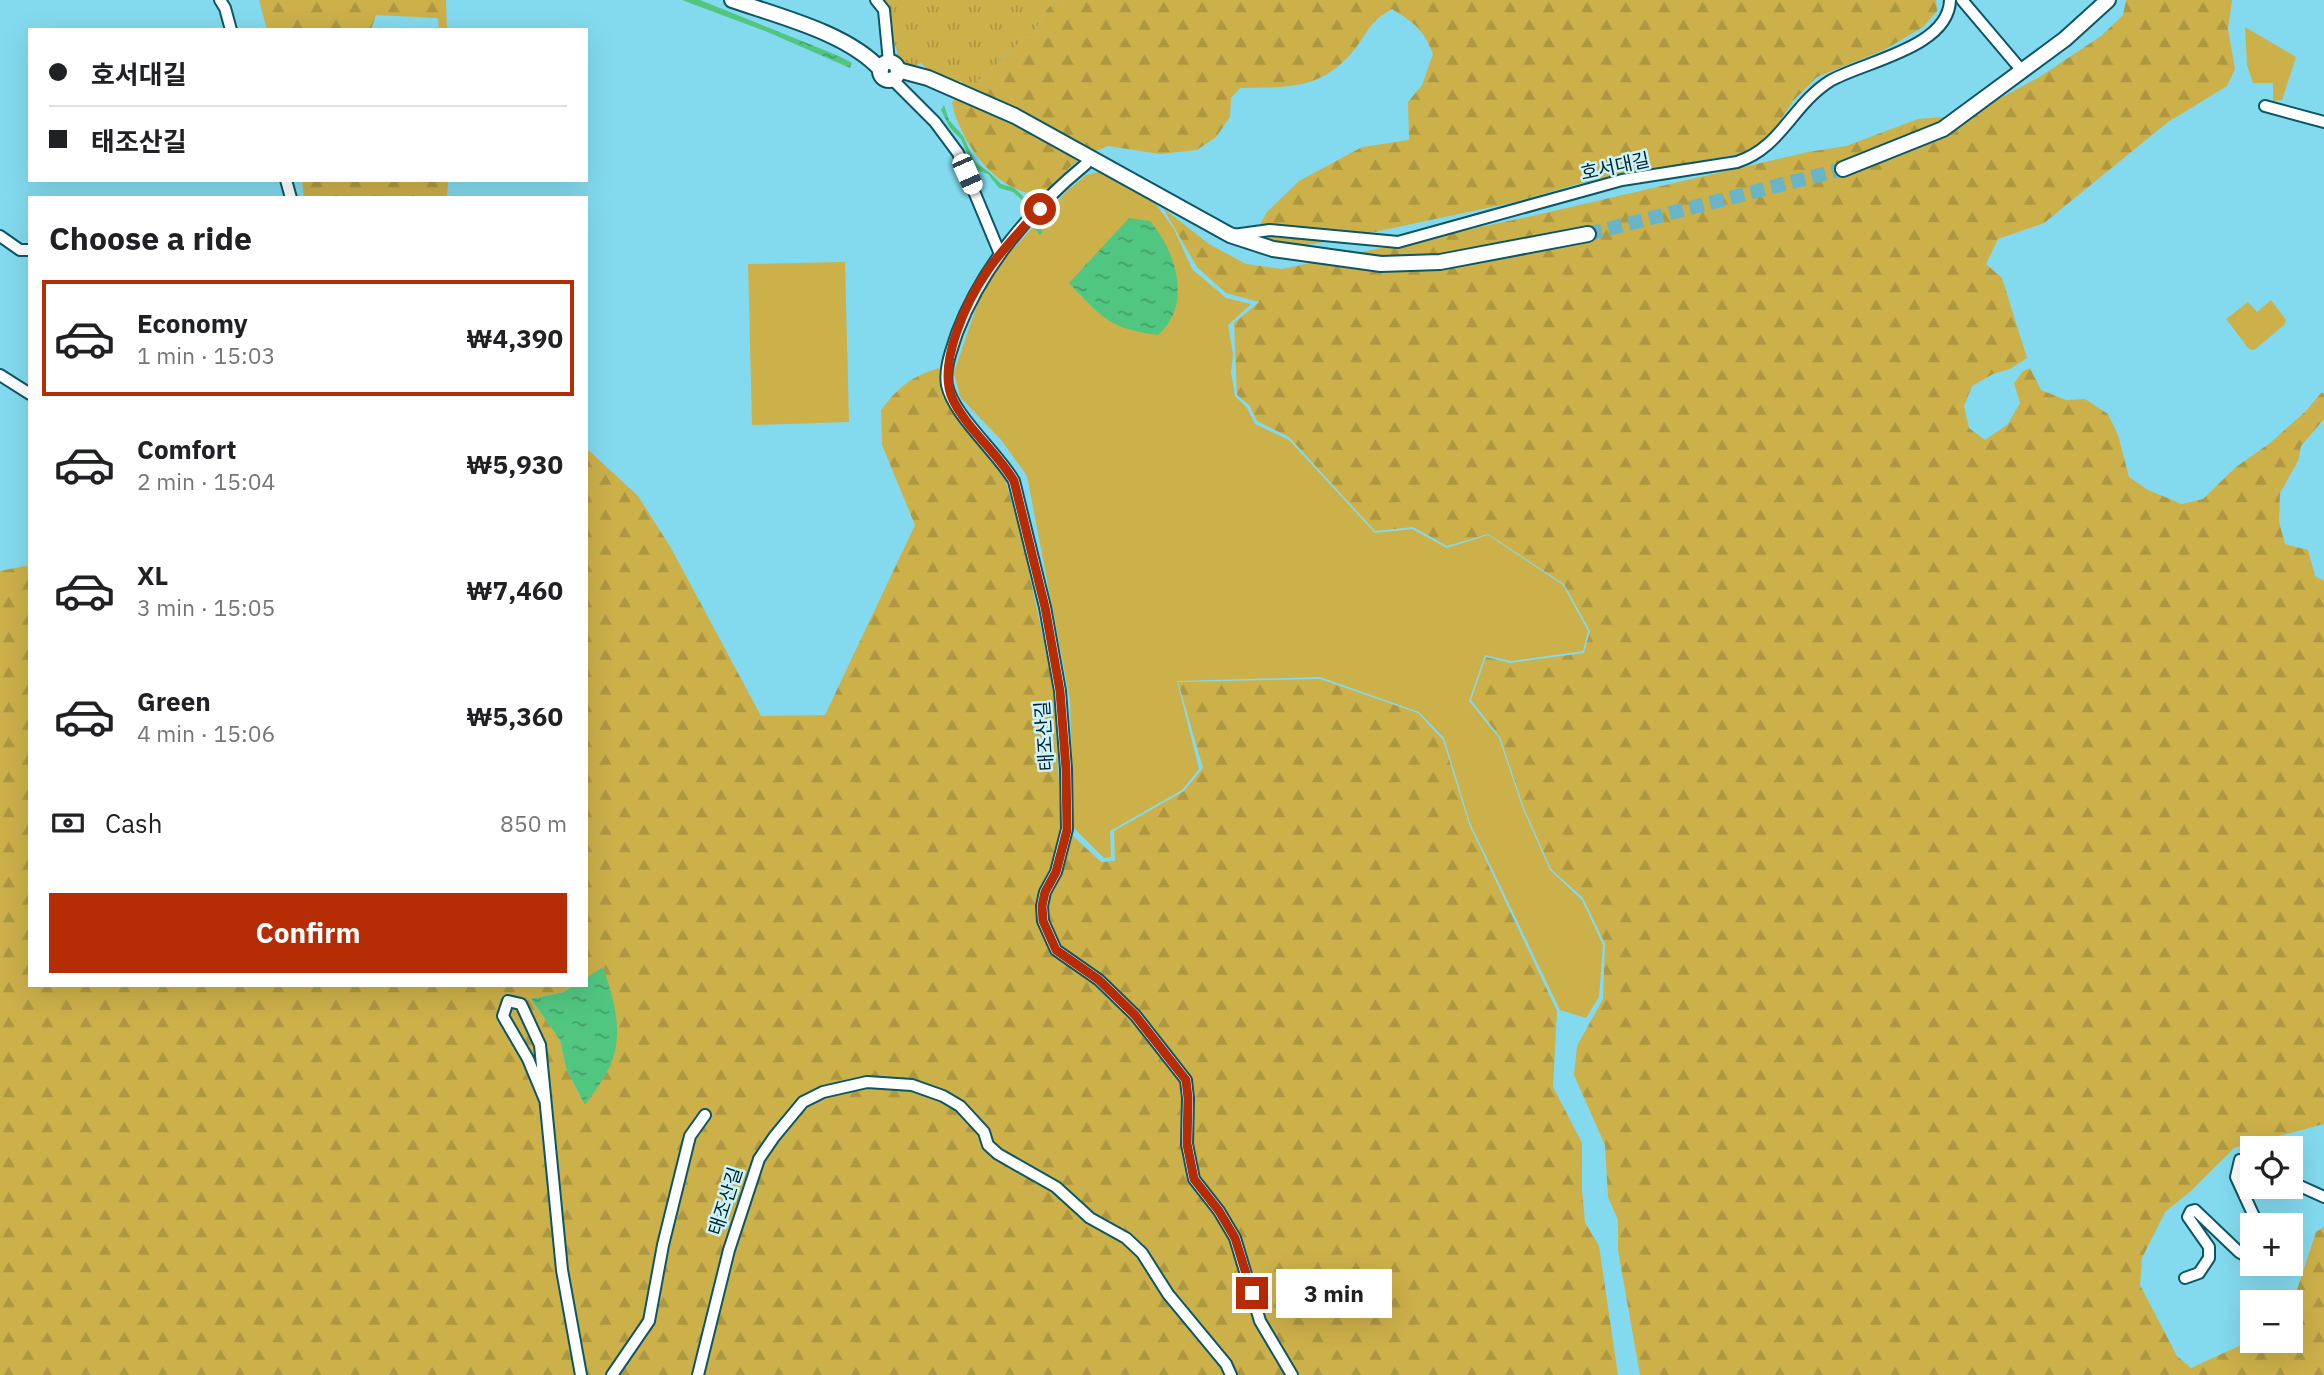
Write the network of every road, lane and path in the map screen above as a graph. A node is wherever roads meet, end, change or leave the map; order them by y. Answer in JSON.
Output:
{"nodes":[{"id":1,"x":220,"y":0,"type":"edge"},
{"id":2,"x":732,"y":0,"type":"edge"},
{"id":3,"x":876,"y":0,"type":"edge"},
{"id":4,"x":1950,"y":0,"type":"edge"},
{"id":5,"x":1962,"y":0,"type":"edge"},
{"id":6,"x":2108,"y":0,"type":"edge"},
{"id":7,"x":230,"y":28,"type":"edge"},
{"id":8,"x":890,"y":70,"type":"junction"},
{"id":9,"x":2023,"y":72,"type":"junction"},
{"id":10,"x":2265,"y":106,"type":"dead end"},
{"id":11,"x":2324,"y":122,"type":"edge"},
{"id":12,"x":1086,"y":164,"type":"dead end"},
{"id":13,"x":1843,"y":169,"type":"tunnel mouth"},
{"id":14,"x":1588,"y":234,"type":"tunnel mouth"},
{"id":15,"x":1230,"y":235,"type":"junction"},
{"id":16,"x":2,"y":240,"type":"edge"},
{"id":17,"x":28,"y":250,"type":"edge"},
{"id":18,"x":1000,"y":254,"type":"junction"},
{"id":19,"x":0,"y":375,"type":"edge"},
{"id":20,"x":28,"y":393,"type":"edge"},
{"id":21,"x":545,"y":1100,"type":"junction"},
{"id":22,"x":705,"y":1115,"type":"dead end"},
{"id":23,"x":2240,"y":1160,"type":"edge"},
{"id":24,"x":2240,"y":1186,"type":"edge"},
{"id":25,"x":2303,"y":1187,"type":"edge"},
{"id":26,"x":2324,"y":1197,"type":"edge"},
{"id":27,"x":2240,"y":1253,"type":"edge"},
{"id":28,"x":2185,"y":1278,"type":"dead end"},
{"id":29,"x":581,"y":1375,"type":"edge"},
{"id":30,"x":612,"y":1375,"type":"edge"},
{"id":31,"x":698,"y":1375,"type":"edge"},
{"id":32,"x":1231,"y":1375,"type":"edge"},
{"id":33,"x":1292,"y":1375,"type":"edge"}],
"edges":[{"from":1,"to":7,"type":"street"},
{"from":2,"to":8,"type":"street"},
{"from":3,"to":8,"type":"street"},
{"from":4,"to":15,"type":"street","name":"호서대길"},
{"from":5,"to":9,"type":"street"},
{"from":6,"to":9,"type":"street"},
{"from":8,"to":15,"type":"street"},
{"from":8,"to":18,"type":"street"},
{"from":9,"to":13,"type":"street"},
{"from":10,"to":11,"type":"street"},
{"from":12,"to":18,"type":"street"},
{"from":14,"to":15,"type":"street"},
{"from":16,"to":17,"type":"street"},
{"from":18,"to":33,"type":"street","name":"태조산길"},
{"from":19,"to":20,"type":"street"},
{"from":21,"to":21,"type":"street"},
{"from":21,"to":29,"type":"street"},
{"from":22,"to":30,"type":"street"},
{"from":23,"to":24,"type":"street"},
{"from":25,"to":26,"type":"street"},
{"from":27,"to":28,"type":"street"},
{"from":31,"to":32,"type":"street","name":"태조산길"}]}
